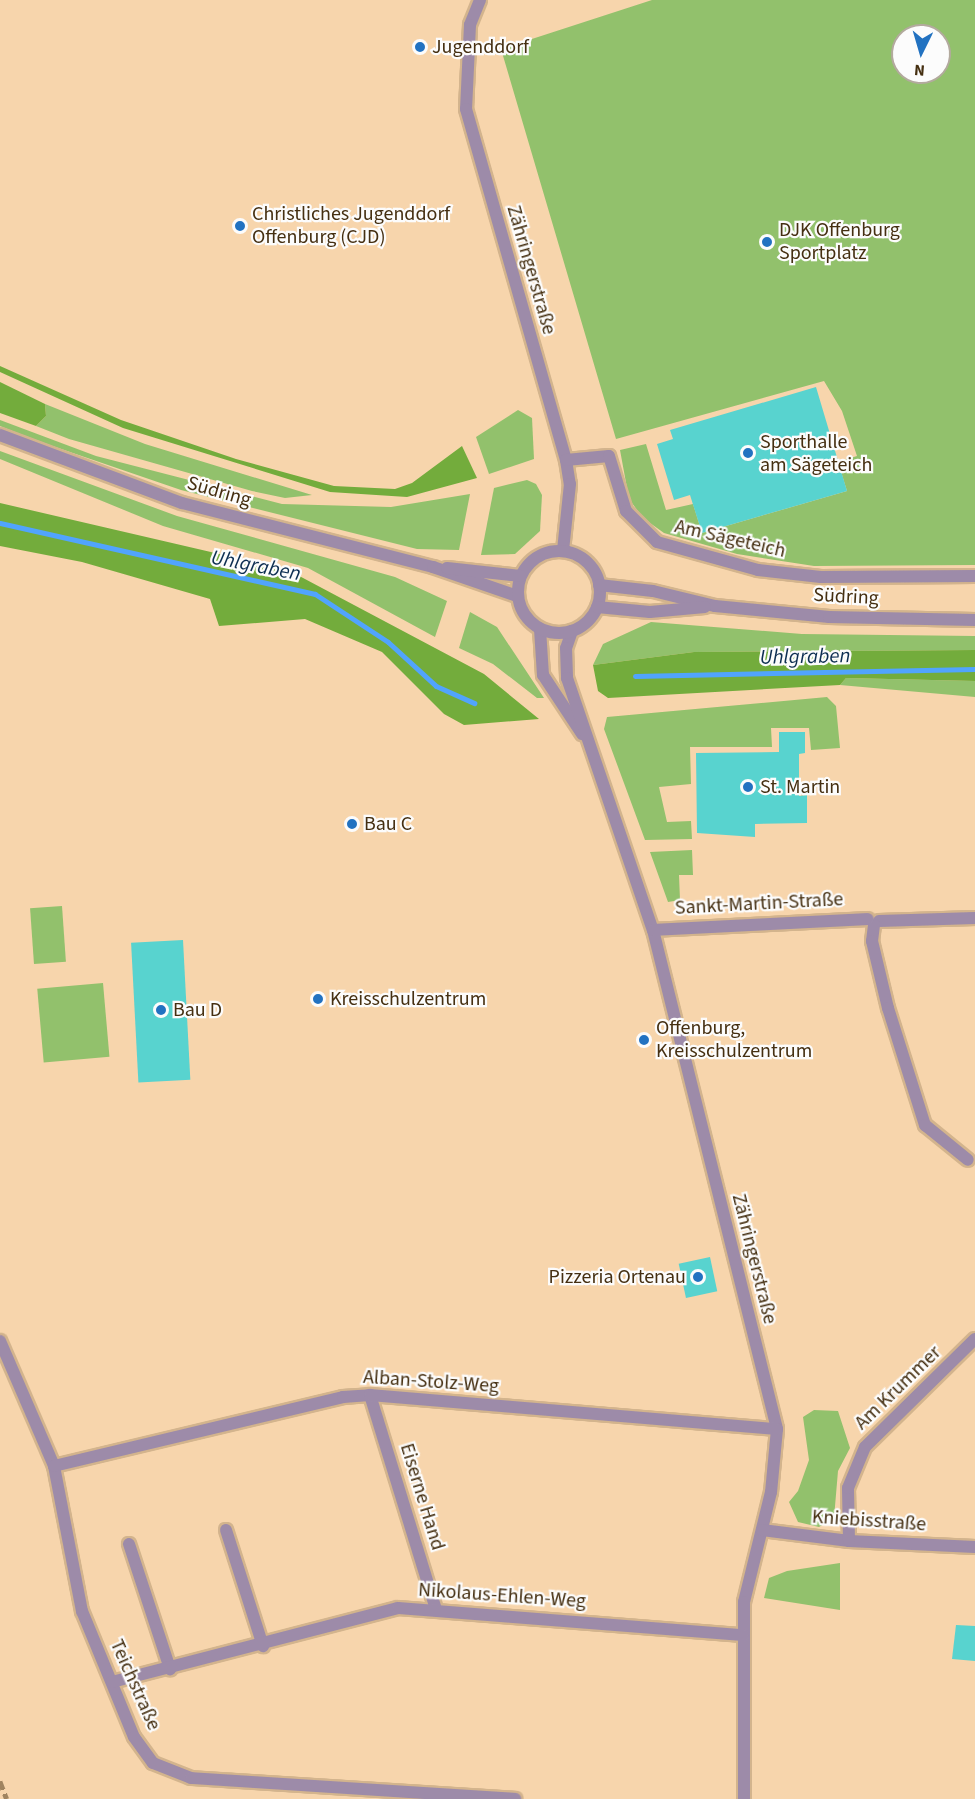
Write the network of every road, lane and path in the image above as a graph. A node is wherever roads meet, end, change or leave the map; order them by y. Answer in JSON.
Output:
{"nodes":[{"id":1,"x":480,"y":0,"type":"edge"},
{"id":2,"x":0,"y":435,"type":"edge"},
{"id":3,"x":566,"y":460,"type":"junction"},
{"id":4,"x":563,"y":551,"type":"junction"},
{"id":5,"x":434,"y":567,"type":"junction"},
{"id":6,"x":521,"y":576,"type":"junction"},
{"id":7,"x":975,"y":576,"type":"edge"},
{"id":8,"x":599,"y":585,"type":"junction"},
{"id":9,"x":518,"y":596,"type":"junction"},
{"id":10,"x":715,"y":606,"type":"junction"},
{"id":11,"x":597,"y":607,"type":"junction"},
{"id":12,"x":975,"y":620,"type":"edge"},
{"id":13,"x":540,"y":629,"type":"junction"},
{"id":14,"x":572,"y":632,"type":"junction"},
{"id":15,"x":586,"y":740,"type":"junction"},
{"id":16,"x":975,"y":918,"type":"edge"},
{"id":17,"x":874,"y":922,"type":"junction"},
{"id":18,"x":653,"y":930,"type":"junction"},
{"id":19,"x":968,"y":1160,"type":"dead end"},
{"id":20,"x":975,"y":1339,"type":"edge"},
{"id":21,"x":0,"y":1341,"type":"edge"},
{"id":22,"x":370,"y":1395,"type":"junction"},
{"id":23,"x":777,"y":1429,"type":"junction"},
{"id":24,"x":54,"y":1466,"type":"junction"},
{"id":25,"x":226,"y":1530,"type":"dead end"},
{"id":26,"x":762,"y":1530,"type":"junction"},
{"id":27,"x":849,"y":1541,"type":"junction"},
{"id":28,"x":129,"y":1544,"type":"dead end"},
{"id":29,"x":975,"y":1546,"type":"edge"},
{"id":30,"x":436,"y":1610,"type":"junction"},
{"id":31,"x":742,"y":1635,"type":"junction"},
{"id":32,"x":263,"y":1646,"type":"junction"},
{"id":33,"x":170,"y":1669,"type":"junction"},
{"id":34,"x":111,"y":1682,"type":"junction"},
{"id":35,"x":515,"y":1799,"type":"edge"},
{"id":36,"x":744,"y":1799,"type":"edge"}],
"edges":[{"from":1,"to":3,"type":"street","name":"Zähringerstraße"},
{"from":2,"to":5,"type":"street","name":"Südring"},
{"from":3,"to":4,"type":"street","name":"Zähringerstraße"},
{"from":3,"to":7,"type":"street","name":"Am Sägeteich"},
{"from":4,"to":6,"type":"street"},
{"from":4,"to":8,"type":"street"},
{"from":5,"to":6,"type":"street","name":"Südring"},
{"from":5,"to":9,"type":"street","name":"Südring"},
{"from":6,"to":9,"type":"street"},
{"from":8,"to":10,"type":"street","name":"Südring"},
{"from":8,"to":11,"type":"street"},
{"from":9,"to":13,"type":"street"},
{"from":10,"to":11,"type":"street","name":"Südring"},
{"from":10,"to":12,"type":"street","name":"Südring"},
{"from":11,"to":14,"type":"street"},
{"from":13,"to":14,"type":"street"},
{"from":13,"to":15,"type":"street","name":"Zähringerstraße"},
{"from":14,"to":15,"type":"street","name":"Zähringerstraße"},
{"from":15,"to":18,"type":"street","name":"Zähringerstraße"},
{"from":16,"to":17,"type":"street","name":"Sankt-Martin-Straße"},
{"from":17,"to":18,"type":"street","name":"Sankt-Martin-Straße"},
{"from":17,"to":19,"type":"street"},
{"from":18,"to":23,"type":"street","name":"Zähringerstraße"},
{"from":20,"to":27,"type":"street","name":"Am Krummer"},
{"from":21,"to":24,"type":"street","name":"Teichstraße"},
{"from":22,"to":23,"type":"street","name":"Alban-Stolz-Weg"},
{"from":22,"to":24,"type":"street","name":"Alban-Stolz-Weg"},
{"from":22,"to":30,"type":"street","name":"Eiserne Hand"},
{"from":23,"to":26,"type":"street","name":"Zähringerstraße"},
{"from":24,"to":34,"type":"street","name":"Teichstraße"},
{"from":25,"to":32,"type":"street"},
{"from":26,"to":27,"type":"street","name":"Kniebisstraße"},
{"from":26,"to":31,"type":"street","name":"Zähringerstraße"},
{"from":27,"to":29,"type":"street","name":"Kniebisstraße"},
{"from":28,"to":33,"type":"street"},
{"from":30,"to":31,"type":"street","name":"Nikolaus-Ehlen-Weg"},
{"from":30,"to":32,"type":"street","name":"Nikolaus-Ehlen-Weg"},
{"from":31,"to":36,"type":"street","name":"Zähringerstraße"},
{"from":32,"to":33,"type":"street","name":"Nikolaus-Ehlen-Weg"},
{"from":33,"to":34,"type":"street","name":"Nikolaus-Ehlen-Weg"},
{"from":34,"to":35,"type":"street","name":"Teichstraße"}]}
